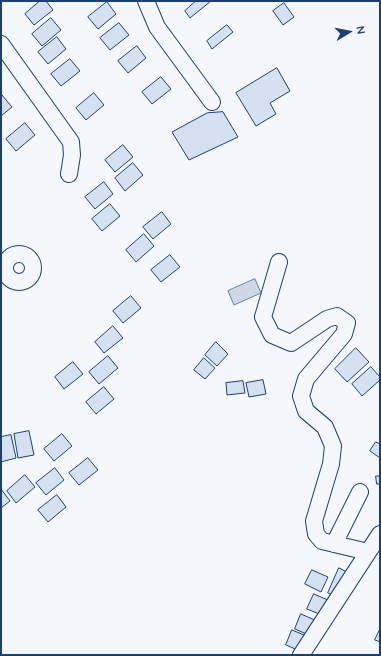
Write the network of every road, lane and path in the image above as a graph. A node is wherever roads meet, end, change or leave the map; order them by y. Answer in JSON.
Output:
{"nodes":[{"id":1,"x":146,"y":1,"type":"edge"},
{"id":2,"x":1,"y":44,"type":"edge"},
{"id":3,"x":212,"y":102,"type":"dead end"},
{"id":4,"x":69,"y":174,"type":"dead end"},
{"id":5,"x":279,"y":262,"type":"dead end"},
{"id":6,"x":360,"y":492,"type":"dead end"},
{"id":7,"x":380,"y":534,"type":"edge"},
{"id":8,"x":334,"y":544,"type":"junction"},
{"id":9,"x":368,"y":552,"type":"junction"},
{"id":10,"x":301,"y":655,"type":"edge"}],
"edges":[{"from":1,"to":3,"type":"street"},
{"from":2,"to":4,"type":"street"},
{"from":5,"to":8,"type":"street"},
{"from":6,"to":8,"type":"street"},
{"from":7,"to":9,"type":"street"},
{"from":8,"to":9,"type":"street"},
{"from":9,"to":10,"type":"street"}]}
